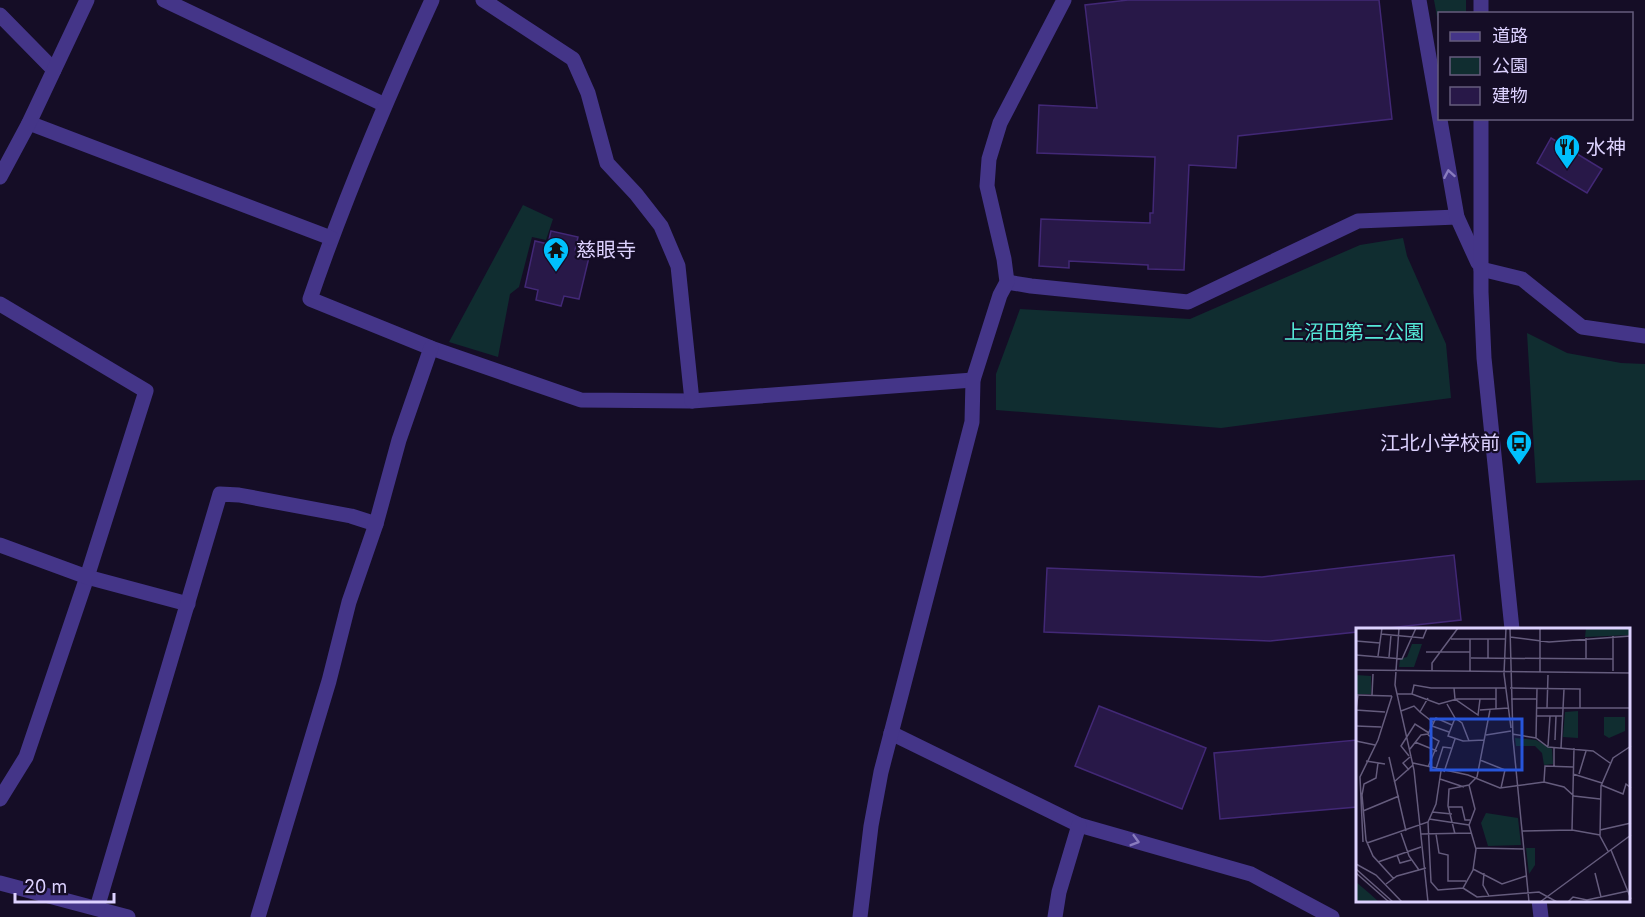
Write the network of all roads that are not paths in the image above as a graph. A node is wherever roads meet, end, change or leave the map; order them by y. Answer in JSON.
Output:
{"nodes":[{"id":1,"x":87,"y":0,"type":"edge"},
{"id":2,"x":164,"y":0,"type":"edge"},
{"id":3,"x":432,"y":0,"type":"edge"},
{"id":4,"x":483,"y":0,"type":"edge"},
{"id":5,"x":1064,"y":0,"type":"edge"},
{"id":6,"x":1419,"y":0,"type":"edge"},
{"id":7,"x":0,"y":15,"type":"edge"},
{"id":8,"x":54,"y":70,"type":"junction"},
{"id":9,"x":385,"y":105,"type":"junction"},
{"id":10,"x":1438,"y":108,"type":"edge"},
{"id":11,"x":1440,"y":120,"type":"edge"},
{"id":12,"x":1481,"y":120,"type":"edge"},
{"id":13,"x":29,"y":123,"type":"junction"},
{"id":14,"x":0,"y":177,"type":"edge"},
{"id":15,"x":1457,"y":217,"type":"junction"},
{"id":16,"x":331,"y":238,"type":"junction"},
{"id":17,"x":1481,"y":269,"type":"junction"},
{"id":18,"x":1007,"y":282,"type":"junction"},
{"id":19,"x":0,"y":304,"type":"edge"},
{"id":20,"x":1645,"y":336,"type":"edge"},
{"id":21,"x":431,"y":348,"type":"junction"},
{"id":22,"x":972,"y":380,"type":"junction"},
{"id":23,"x":692,"y":400,"type":"junction"},
{"id":24,"x":376,"y":524,"type":"junction"},
{"id":25,"x":0,"y":545,"type":"edge"},
{"id":26,"x":87,"y":577,"type":"junction"},
{"id":27,"x":188,"y":604,"type":"junction"},
{"id":28,"x":1512,"y":628,"type":"edge"},
{"id":29,"x":891,"y":733,"type":"junction"},
{"id":30,"x":0,"y":799,"type":"edge"},
{"id":31,"x":1079,"y":825,"type":"junction"},
{"id":32,"x":0,"y":883,"type":"edge"},
{"id":33,"x":1539,"y":902,"type":"edge"},
{"id":34,"x":97,"y":908,"type":"junction"},
{"id":35,"x":128,"y":917,"type":"edge"},
{"id":36,"x":258,"y":917,"type":"edge"},
{"id":37,"x":860,"y":917,"type":"edge"},
{"id":38,"x":1055,"y":917,"type":"edge"},
{"id":39,"x":1332,"y":917,"type":"edge"},
{"id":40,"x":1540,"y":917,"type":"edge"}],
"edges":[{"from":1,"to":8,"type":"street"},
{"from":2,"to":9,"type":"street"},
{"from":3,"to":9,"type":"street"},
{"from":4,"to":23,"type":"street"},
{"from":5,"to":18,"type":"street"},
{"from":10,"to":6,"type":"street","one_way":true},
{"from":7,"to":8,"type":"street"},
{"from":8,"to":13,"type":"street"},
{"from":9,"to":16,"type":"street"},
{"from":15,"to":11,"type":"street","one_way":true},
{"from":12,"to":17,"type":"street"},
{"from":13,"to":14,"type":"street"},
{"from":13,"to":16,"type":"street"},
{"from":15,"to":17,"type":"street"},
{"from":15,"to":18,"type":"street"},
{"from":16,"to":21,"type":"street"},
{"from":17,"to":20,"type":"street"},
{"from":17,"to":28,"type":"street"},
{"from":18,"to":22,"type":"street"},
{"from":19,"to":26,"type":"street"},
{"from":21,"to":23,"type":"street"},
{"from":21,"to":24,"type":"street"},
{"from":22,"to":23,"type":"street"},
{"from":22,"to":29,"type":"street"},
{"from":24,"to":27,"type":"street"},
{"from":24,"to":36,"type":"street"},
{"from":25,"to":26,"type":"street"},
{"from":26,"to":27,"type":"street"},
{"from":26,"to":30,"type":"street"},
{"from":27,"to":34,"type":"street"},
{"from":29,"to":31,"type":"street"},
{"from":29,"to":37,"type":"street"},
{"from":31,"to":38,"type":"street"},
{"from":31,"to":39,"type":"street","one_way":true},
{"from":32,"to":34,"type":"street"},
{"from":33,"to":40,"type":"street"},
{"from":34,"to":35,"type":"street"}]}
